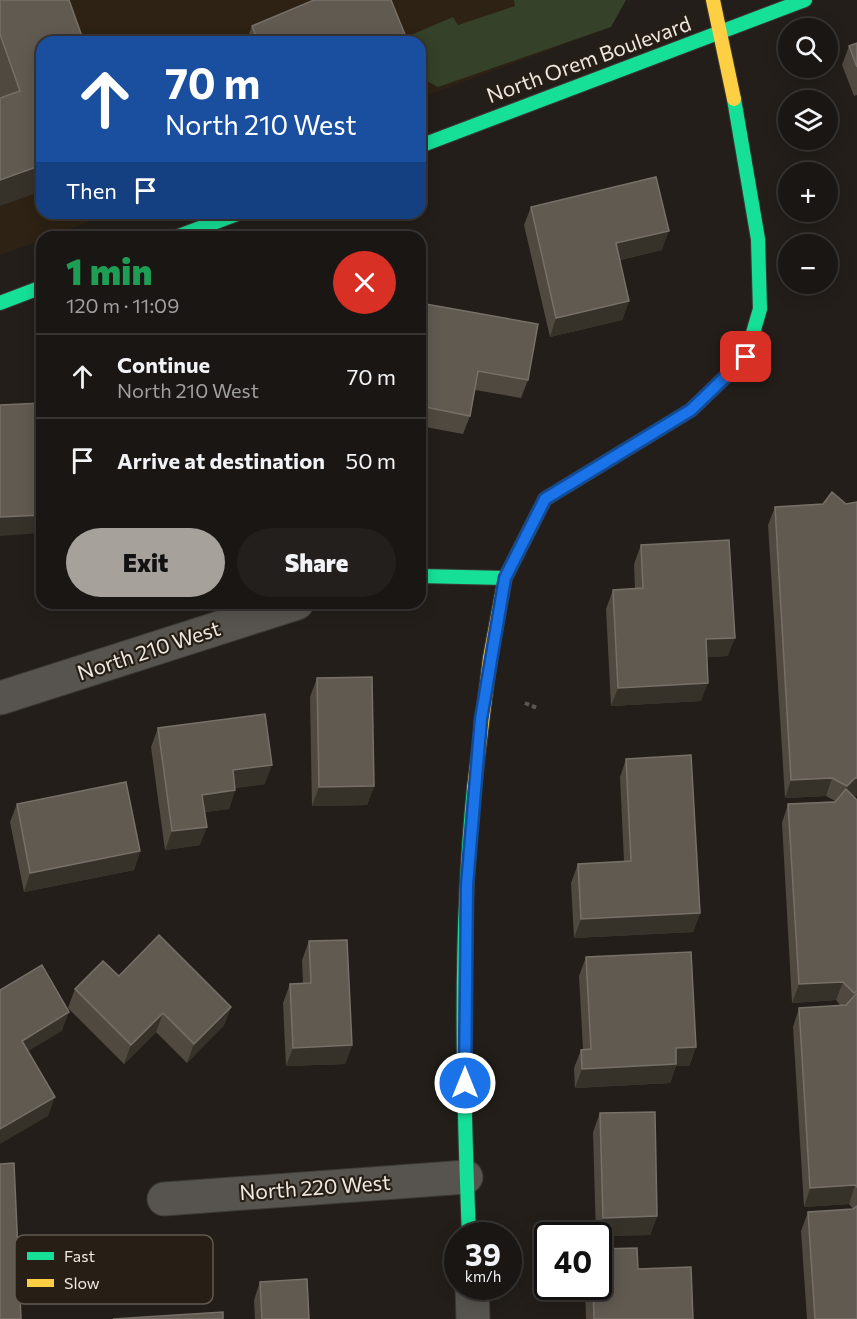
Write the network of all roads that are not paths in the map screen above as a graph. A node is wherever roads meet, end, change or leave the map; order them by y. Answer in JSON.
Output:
{"nodes":[{"id":1,"x":713,"y":0,"type":"edge"},
{"id":2,"x":805,"y":0,"type":"edge"},
{"id":3,"x":722,"y":33,"type":"junction"},
{"id":4,"x":426,"y":144,"type":"edge"},
{"id":5,"x":224,"y":219,"type":"edge"},
{"id":6,"x":192,"y":231,"type":"edge"},
{"id":7,"x":36,"y":289,"type":"edge"},
{"id":8,"x":0,"y":303,"type":"edge"},
{"id":9,"x":426,"y":576,"type":"edge"},
{"id":10,"x":505,"y":578,"type":"junction"},
{"id":11,"x":278,"y":609,"type":"edge"},
{"id":12,"x":0,"y":698,"type":"edge"},
{"id":13,"x":466,"y":1177,"type":"junction"},
{"id":14,"x":164,"y":1199,"type":"dead end"},
{"id":15,"x":468,"y":1222,"type":"edge"},
{"id":16,"x":472,"y":1300,"type":"edge"},
{"id":17,"x":473,"y":1319,"type":"edge"}],
"edges":[{"from":1,"to":3,"type":"street"},
{"from":2,"to":3,"type":"street","name":"North Orem Boulevard"},
{"from":3,"to":4,"type":"street","name":"North Orem Boulevard"},
{"from":3,"to":10,"type":"street"},
{"from":5,"to":6,"type":"street"},
{"from":7,"to":8,"type":"street"},
{"from":9,"to":10,"type":"street"},
{"from":10,"to":13,"type":"street"},
{"from":11,"to":12,"type":"street","name":"North 210 West"},
{"from":13,"to":14,"type":"street","name":"North 220 West"},
{"from":13,"to":15,"type":"street"},
{"from":16,"to":17,"type":"street"}]}
